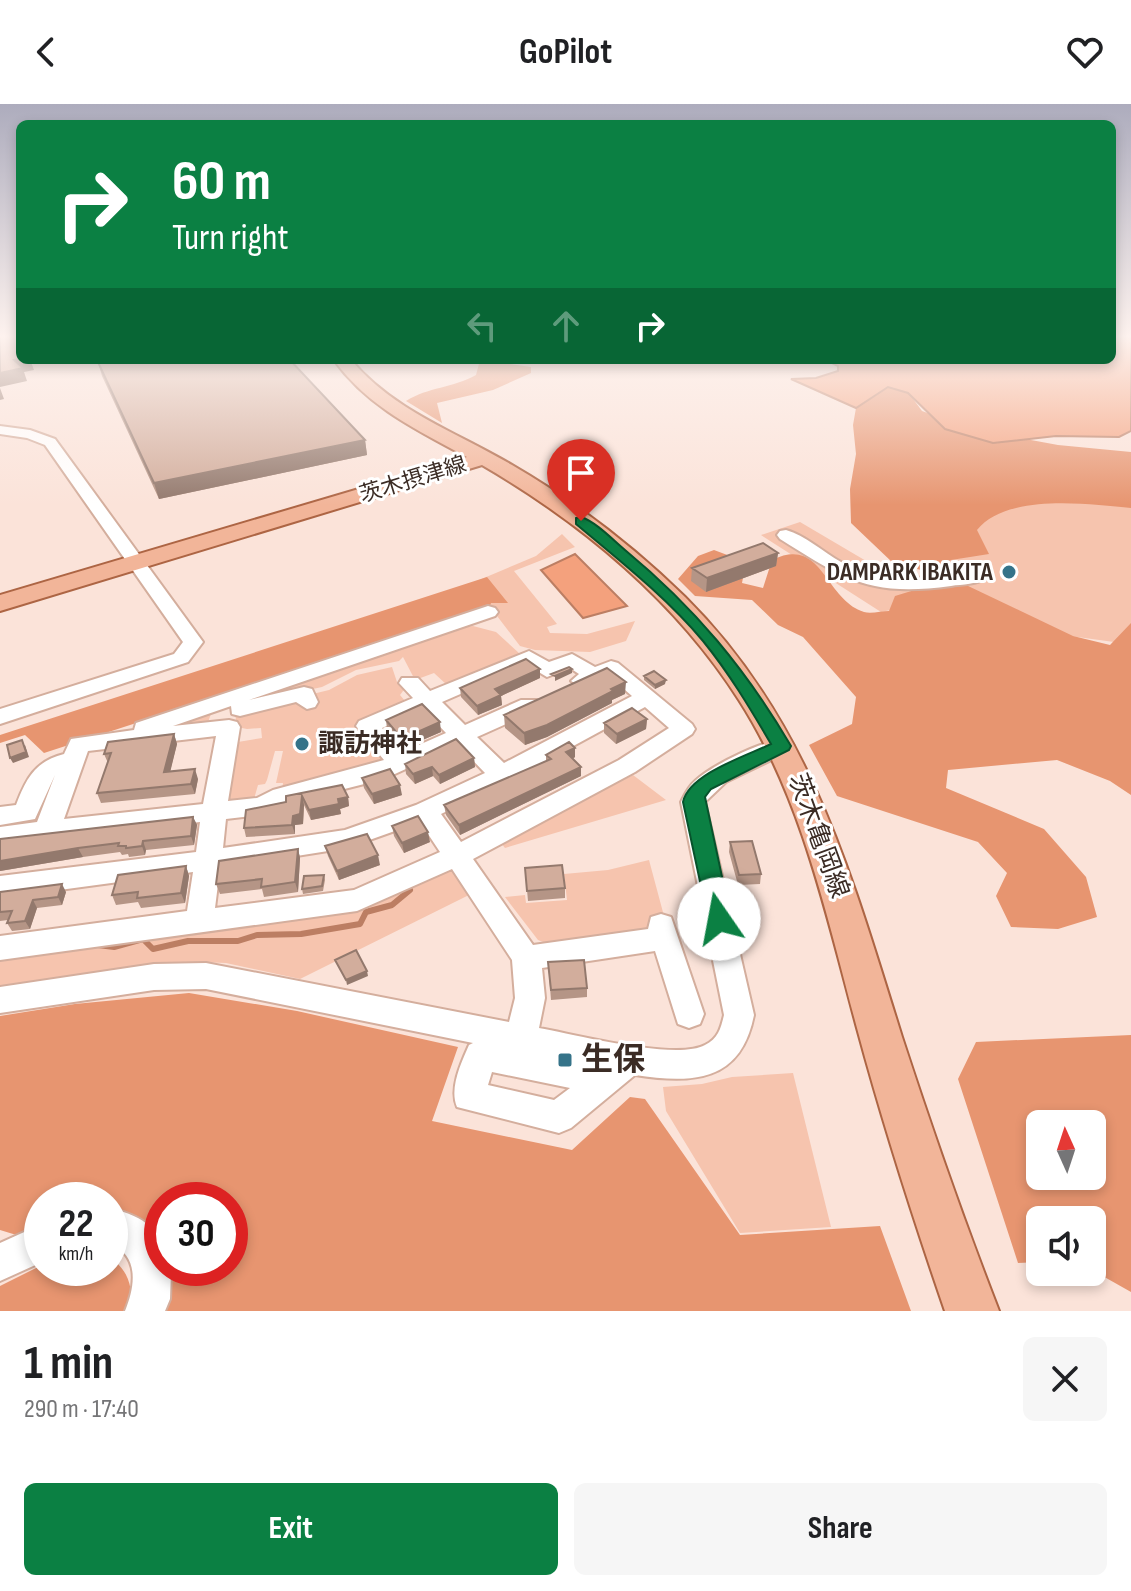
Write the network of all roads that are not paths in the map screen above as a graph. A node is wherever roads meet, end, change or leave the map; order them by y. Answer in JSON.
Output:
{"nodes":[{"id":1,"x":374,"y":392,"type":"edge"},
{"id":2,"x":0,"y":430,"type":"edge"},
{"id":3,"x":483,"y":457,"type":"junction"},
{"id":4,"x":786,"y":535,"type":"dead end"},
{"id":5,"x":132,"y":558,"type":"junction"},
{"id":6,"x":977,"y":577,"type":"dead end"},
{"id":7,"x":0,"y":589,"type":"edge"},
{"id":8,"x":0,"y":603,"type":"edge"},
{"id":9,"x":480,"y":613,"type":"dead end"},
{"id":10,"x":593,"y":675,"type":"junction"},
{"id":11,"x":410,"y":683,"type":"dead end"},
{"id":12,"x":647,"y":697,"type":"junction"},
{"id":13,"x":428,"y":701,"type":"junction"},
{"id":14,"x":307,"y":702,"type":"dead end"},
{"id":15,"x":0,"y":717,"type":"edge"},
{"id":16,"x":235,"y":733,"type":"junction"},
{"id":17,"x":463,"y":736,"type":"junction"},
{"id":18,"x":109,"y":740,"type":"junction"},
{"id":19,"x":782,"y":746,"type":"junction"},
{"id":20,"x":73,"y":760,"type":"junction"},
{"id":21,"x":400,"y":764,"type":"junction"},
{"id":22,"x":501,"y":775,"type":"junction"},
{"id":23,"x":425,"y":811,"type":"junction"},
{"id":24,"x":214,"y":812,"type":"junction"},
{"id":25,"x":0,"y":816,"type":"edge"},
{"id":26,"x":47,"y":830,"type":"junction"},
{"id":27,"x":0,"y":836,"type":"edge"},
{"id":28,"x":457,"y":856,"type":"junction"},
{"id":29,"x":208,"y":860,"type":"junction"},
{"id":30,"x":0,"y":887,"type":"edge"},
{"id":31,"x":200,"y":919,"type":"junction"},
{"id":32,"x":0,"y":948,"type":"edge"},
{"id":33,"x":526,"y":958,"type":"junction"},
{"id":34,"x":0,"y":1000,"type":"edge"},
{"id":35,"x":689,"y":1014,"type":"dead end"},
{"id":36,"x":521,"y":1039,"type":"junction"},
{"id":37,"x":128,"y":1237,"type":"edge"},
{"id":38,"x":24,"y":1251,"type":"edge"},
{"id":39,"x":0,"y":1262,"type":"edge"},
{"id":40,"x":145,"y":1311,"type":"edge"},
{"id":41,"x":972,"y":1311,"type":"edge"}],
"edges":[{"from":1,"to":3,"type":"main road","name":"茨木亀岡線"},
{"from":2,"to":5,"type":"street"},
{"from":3,"to":5,"type":"main road","name":"茨木摂津線"},
{"from":3,"to":19,"type":"main road","name":"茨木亀岡線"},
{"from":4,"to":6,"type":"street"},
{"from":5,"to":7,"type":"main road","name":"茨木摂津線"},
{"from":5,"to":8,"type":"main road","name":"茨木摂津線"},
{"from":5,"to":15,"type":"street"},
{"from":9,"to":18,"type":"street"},
{"from":10,"to":12,"type":"street"},
{"from":10,"to":13,"type":"street"},
{"from":10,"to":17,"type":"street"},
{"from":11,"to":13,"type":"street"},
{"from":12,"to":22,"type":"street"},
{"from":12,"to":28,"type":"street"},
{"from":13,"to":17,"type":"street"},
{"from":13,"to":21,"type":"street"},
{"from":14,"to":16,"type":"street"},
{"from":16,"to":18,"type":"street"},
{"from":16,"to":24,"type":"street"},
{"from":17,"to":21,"type":"street"},
{"from":17,"to":22,"type":"street"},
{"from":18,"to":20,"type":"street"},
{"from":19,"to":36,"type":"street"},
{"from":19,"to":41,"type":"main road","name":"茨木亀岡線"},
{"from":20,"to":25,"type":"street"},
{"from":20,"to":26,"type":"street"},
{"from":21,"to":24,"type":"street"},
{"from":22,"to":23,"type":"street"},
{"from":23,"to":28,"type":"street"},
{"from":23,"to":29,"type":"street"},
{"from":24,"to":26,"type":"street"},
{"from":24,"to":29,"type":"street"},
{"from":26,"to":27,"type":"street"},
{"from":28,"to":31,"type":"street"},
{"from":28,"to":33,"type":"street"},
{"from":29,"to":30,"type":"street"},
{"from":29,"to":31,"type":"street"},
{"from":31,"to":32,"type":"street"},
{"from":33,"to":35,"type":"street"},
{"from":33,"to":36,"type":"street"},
{"from":34,"to":36,"type":"street"},
{"from":37,"to":40,"type":"street"},
{"from":38,"to":39,"type":"street"}]}
